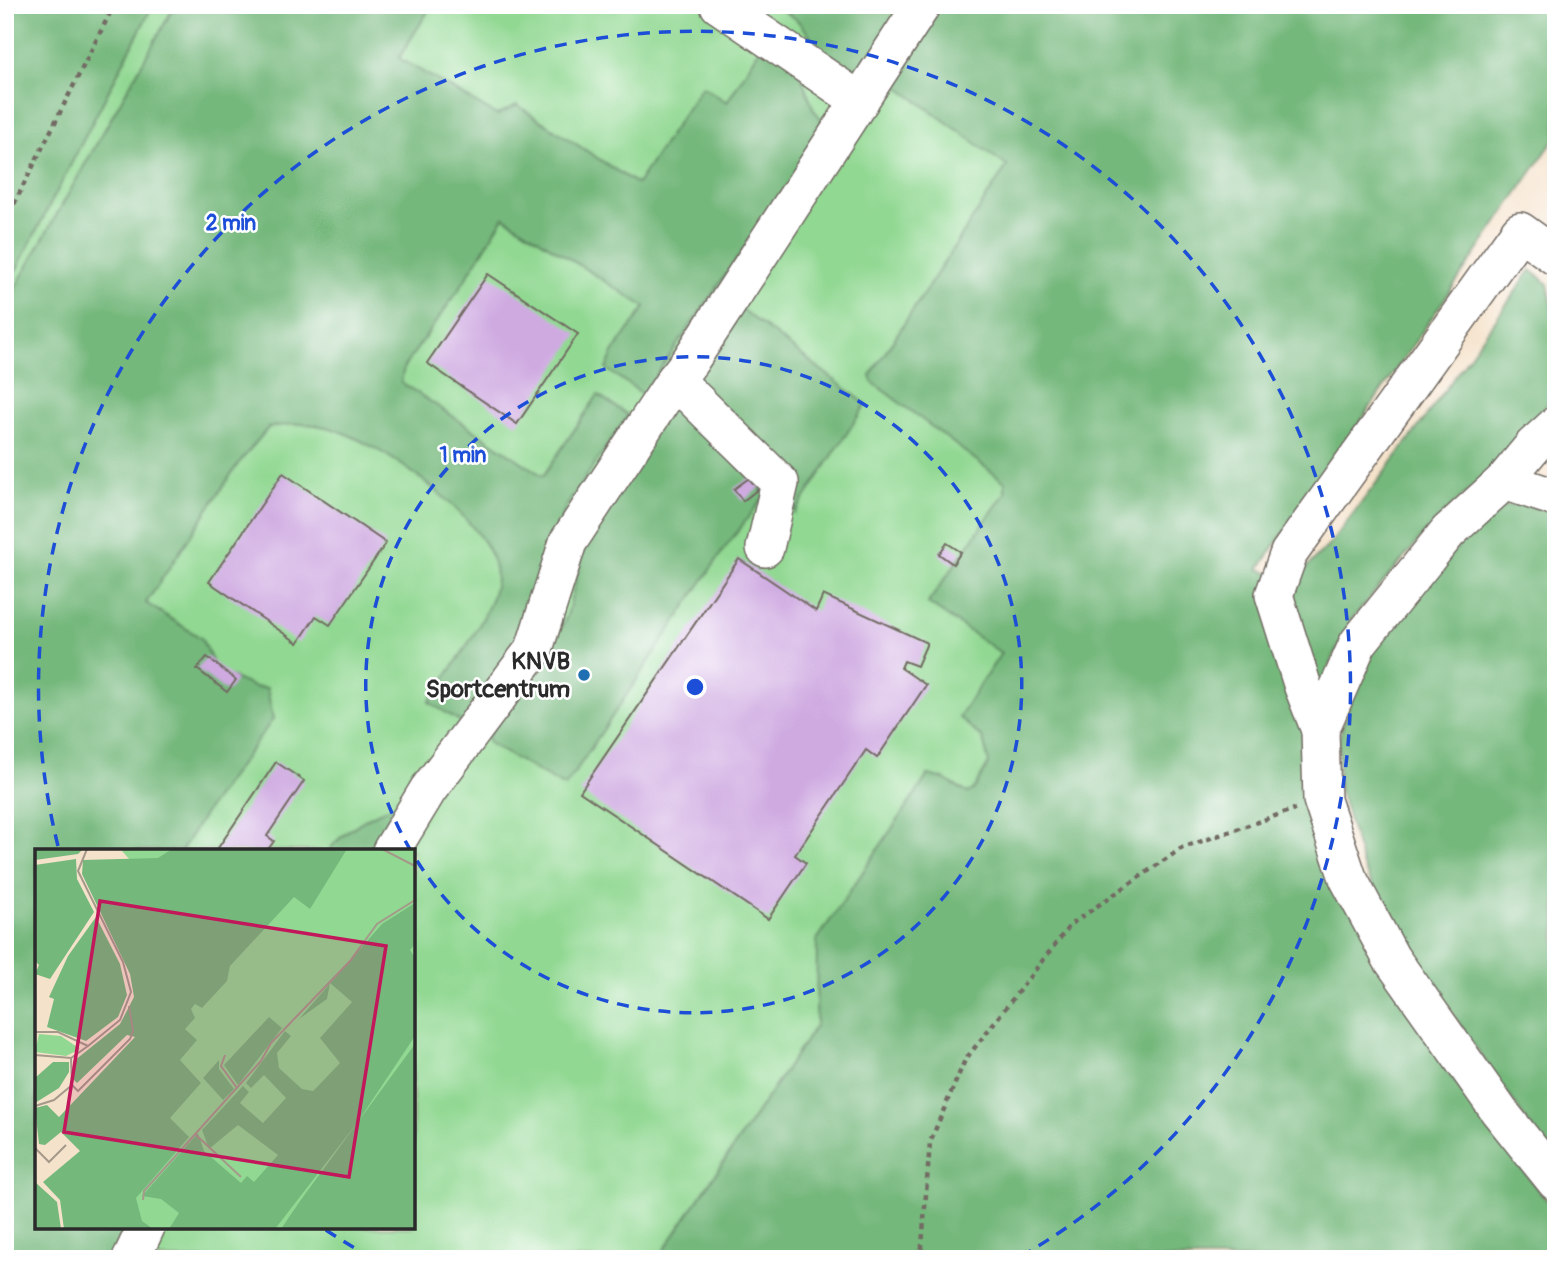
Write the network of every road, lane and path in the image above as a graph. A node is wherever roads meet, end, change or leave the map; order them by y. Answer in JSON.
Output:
{"nodes":[{"id":1,"x":114,"y":5,"type":"edge"},
{"id":2,"x":719,"y":5,"type":"edge"},
{"id":3,"x":922,"y":5,"type":"edge"},
{"id":4,"x":860,"y":100,"type":"junction"},
{"id":5,"x":5,"y":222,"type":"edge"},
{"id":6,"x":1556,"y":256,"type":"edge"},
{"id":7,"x":675,"y":380,"type":"junction"},
{"id":8,"x":1556,"y":425,"type":"edge"},
{"id":9,"x":1504,"y":481,"type":"junction"},
{"id":10,"x":1556,"y":498,"type":"edge"},
{"id":11,"x":765,"y":548,"type":"dead end"},
{"id":12,"x":1320,"y":730,"type":"junction"},
{"id":13,"x":1322,"y":800,"type":"junction"},
{"id":14,"x":392,"y":849,"type":"edge"},
{"id":15,"x":1556,"y":1182,"type":"edge"},
{"id":16,"x":145,"y":1229,"type":"edge"},
{"id":17,"x":131,"y":1259,"type":"edge"},
{"id":18,"x":921,"y":1259,"type":"edge"}],
"edges":[{"from":1,"to":5,"type":"path"},
{"from":2,"to":4,"type":"lane"},
{"from":3,"to":4,"type":"lane"},
{"from":4,"to":7,"type":"lane"},
{"from":6,"to":12,"type":"lane"},
{"from":7,"to":11,"type":"lane"},
{"from":7,"to":14,"type":"lane"},
{"from":8,"to":9,"type":"lane"},
{"from":9,"to":10,"type":"lane"},
{"from":9,"to":12,"type":"lane"},
{"from":12,"to":13,"type":"lane"},
{"from":13,"to":15,"type":"lane"},
{"from":13,"to":18,"type":"path"},
{"from":16,"to":17,"type":"lane"}]}
